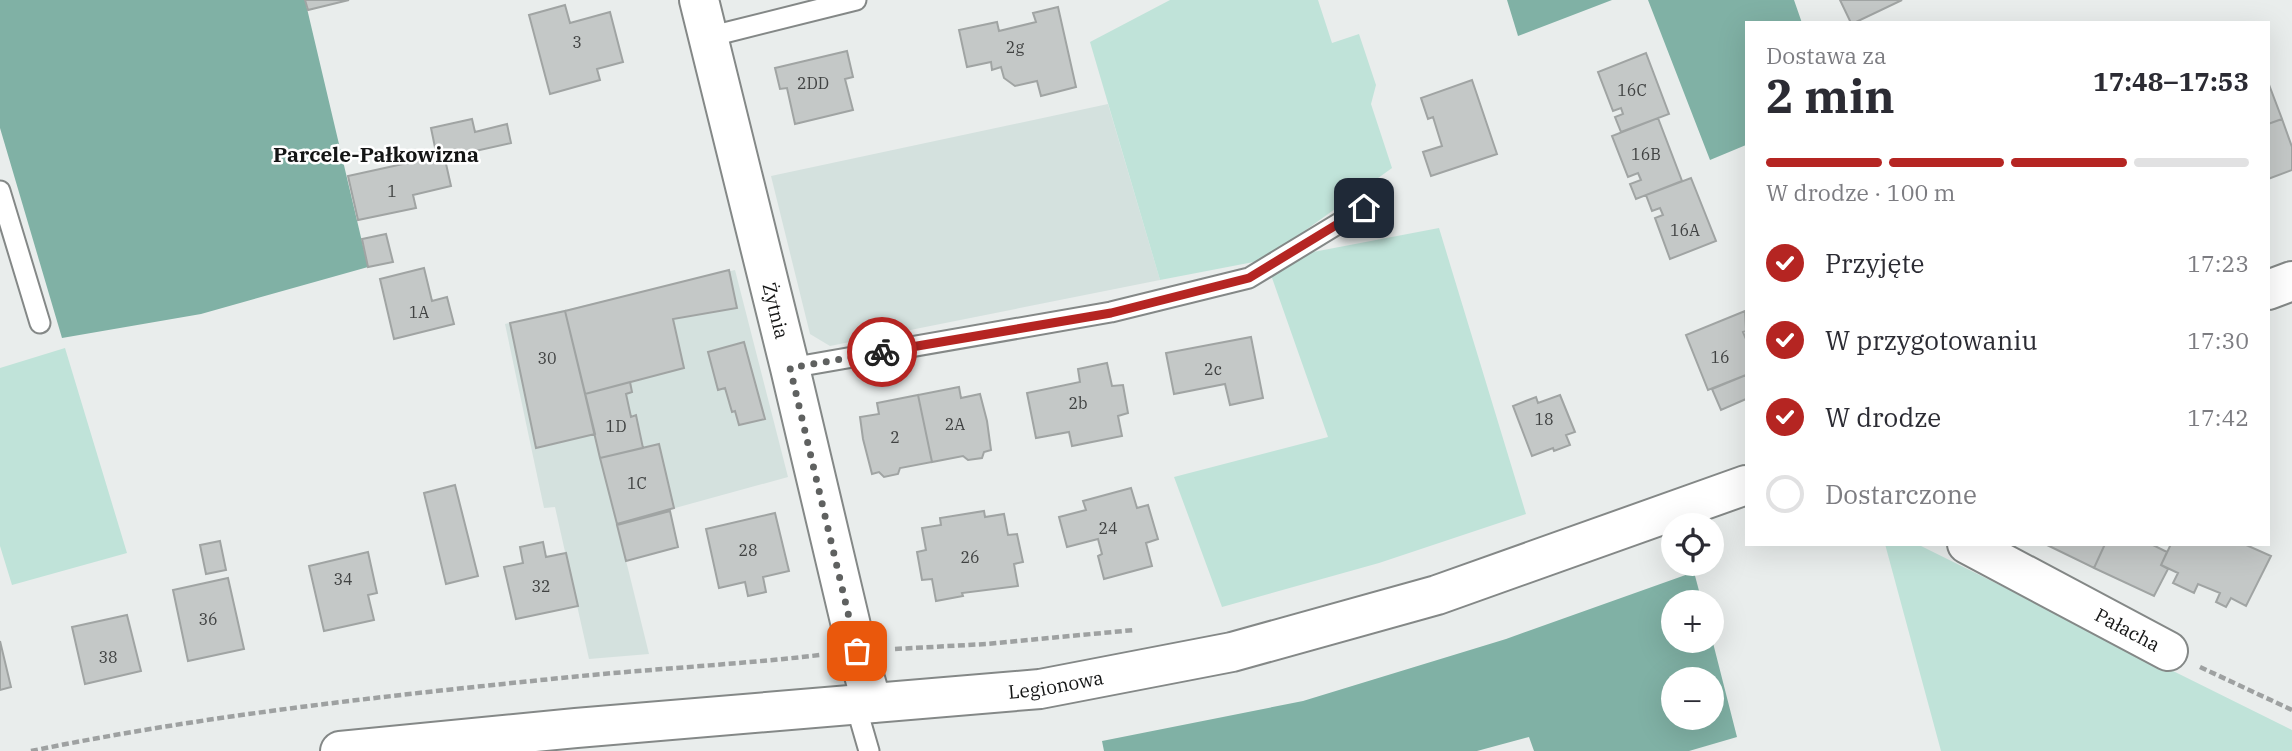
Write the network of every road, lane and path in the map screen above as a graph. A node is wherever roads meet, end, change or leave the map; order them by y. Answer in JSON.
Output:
{"nodes":[{"id":1,"x":699,"y":0,"type":"edge"},
{"id":2,"x":856,"y":0,"type":"edge"},
{"id":3,"x":708,"y":37,"type":"junction"},
{"id":4,"x":0,"y":191,"type":"edge"},
{"id":5,"x":1364,"y":208,"type":"dead end"},
{"id":6,"x":2292,"y":281,"type":"edge"},
{"id":7,"x":2270,"y":289,"type":"edge"},
{"id":8,"x":40,"y":323,"type":"dead end"},
{"id":9,"x":790,"y":368,"type":"junction"},
{"id":10,"x":1745,"y":485,"type":"edge"},
{"id":11,"x":1971,"y":546,"type":"edge"},
{"id":12,"x":1136,"y":630,"type":"dead end"},
{"id":13,"x":889,"y":649,"type":"dead end"},
{"id":14,"x":2168,"y":651,"type":"joint"},
{"id":15,"x":831,"y":654,"type":"dead end"},
{"id":16,"x":864,"y":705,"type":"junction"},
{"id":17,"x":2292,"y":710,"type":"edge"},
{"id":18,"x":31,"y":751,"type":"edge"},
{"id":19,"x":340,"y":751,"type":"edge"},
{"id":20,"x":869,"y":751,"type":"edge"}],
"edges":[{"from":1,"to":3,"type":"main road","name":"Żytnia"},
{"from":2,"to":3,"type":"lane"},
{"from":3,"to":9,"type":"main road","name":"Żytnia"},
{"from":4,"to":8,"type":"lane"},
{"from":5,"to":9,"type":"lane"},
{"from":6,"to":7,"type":"main road"},
{"from":9,"to":16,"type":"main road","name":"Żytnia"},
{"from":10,"to":16,"type":"main road","name":"Legionowa"},
{"from":11,"to":14,"type":"main road","name":"Pałacha"},
{"from":12,"to":13,"type":"path"},
{"from":14,"to":17,"type":"path","name":"Pałacha"},
{"from":15,"to":18,"type":"path"},
{"from":16,"to":19,"type":"main road","name":"Legionowa"},
{"from":16,"to":20,"type":"lane"}]}
